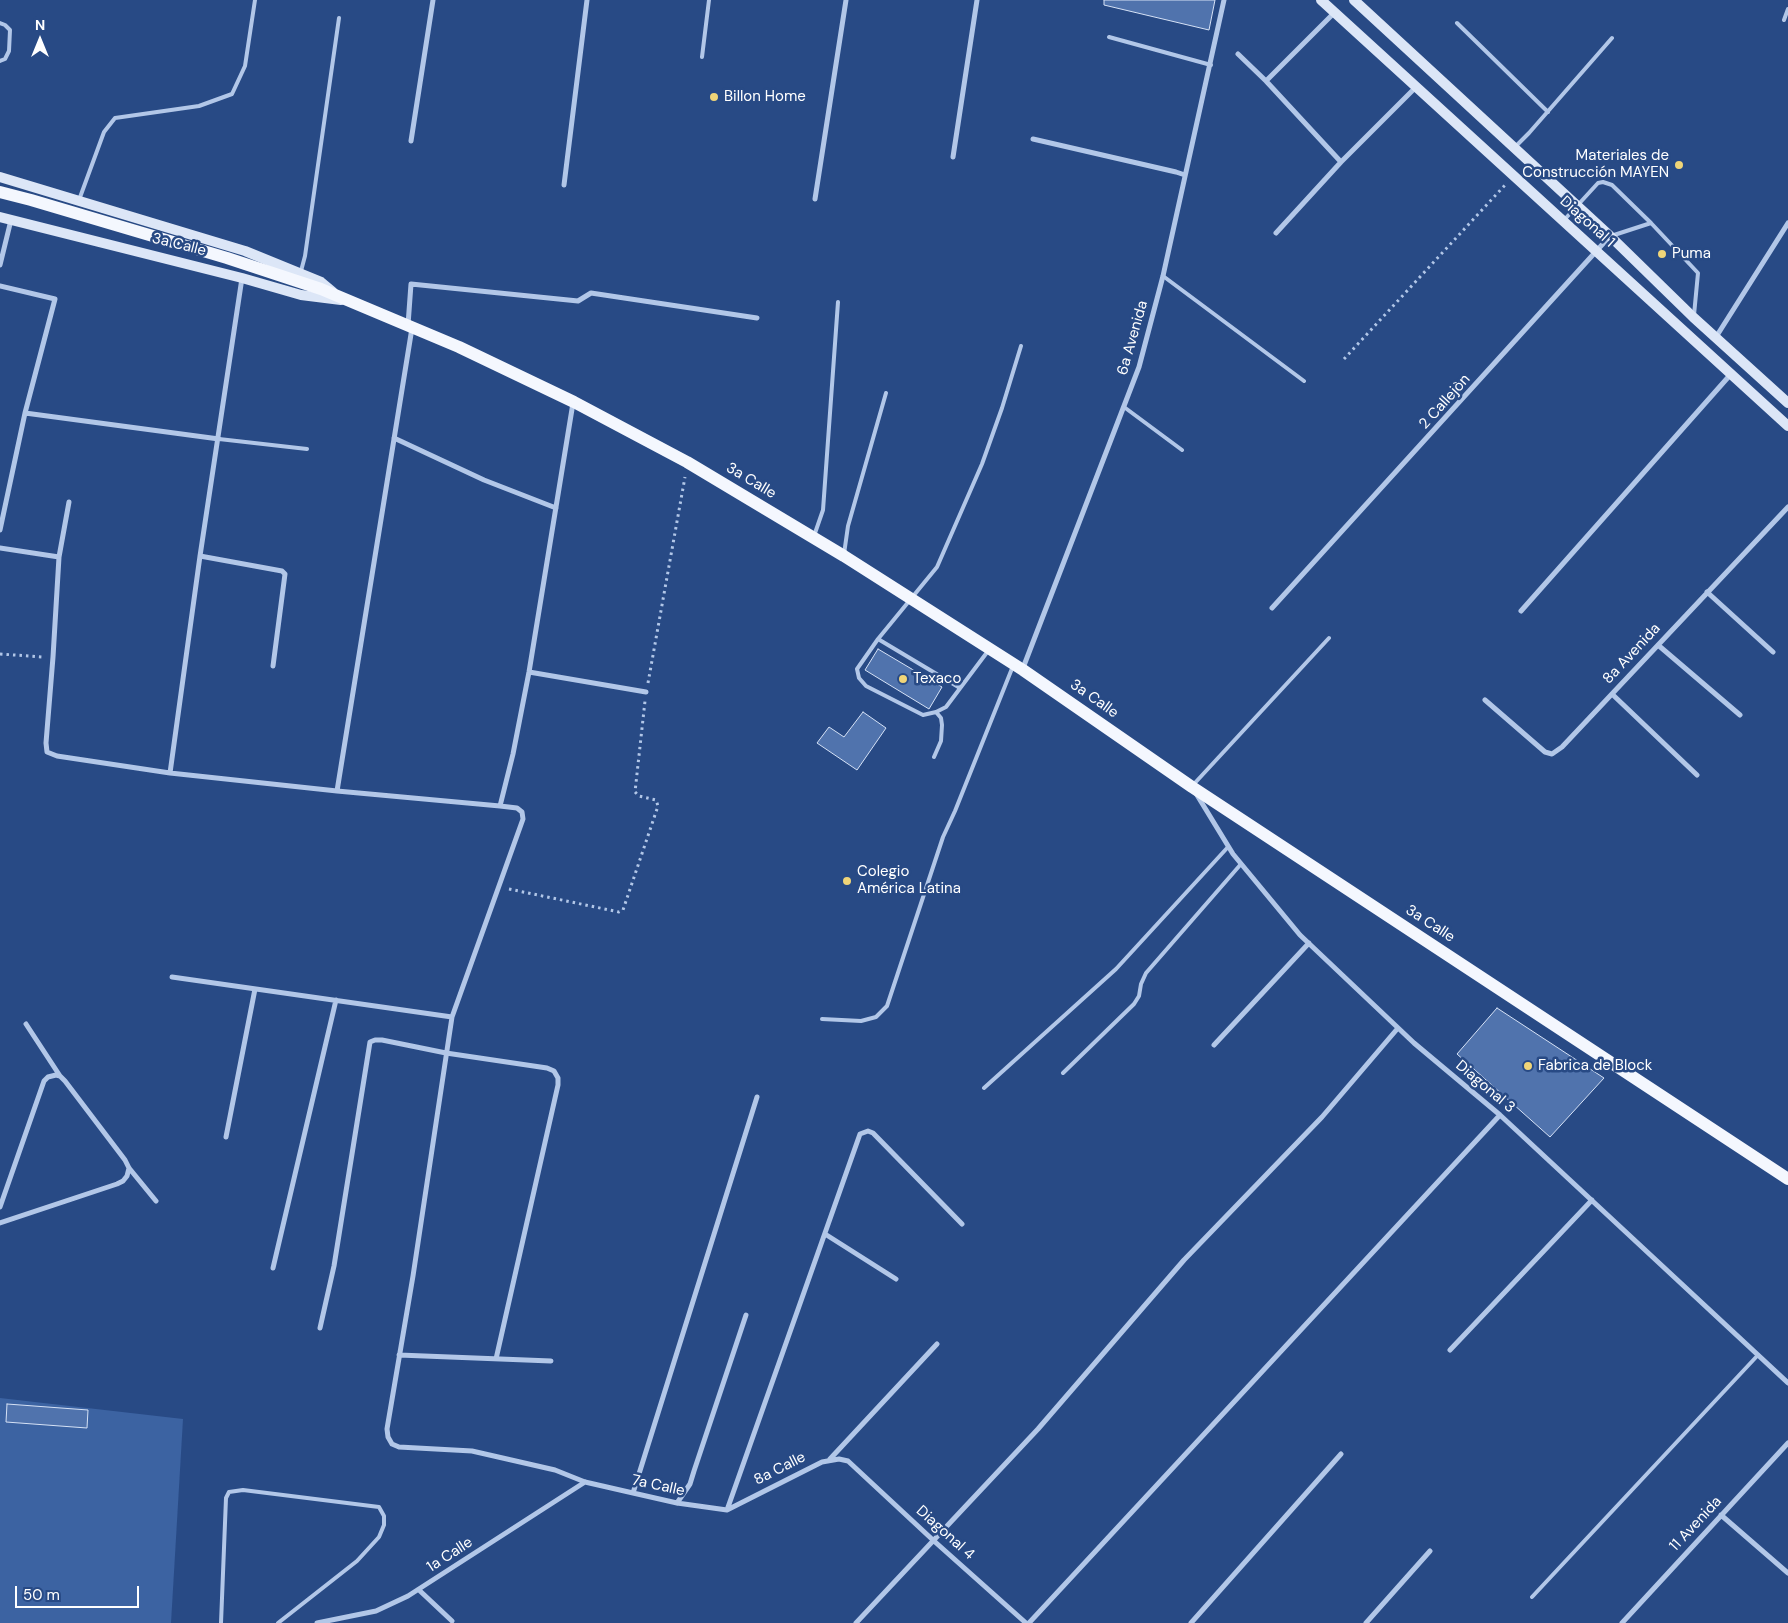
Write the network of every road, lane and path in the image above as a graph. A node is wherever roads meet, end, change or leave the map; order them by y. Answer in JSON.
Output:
{"nodes":[{"id":1,"x":255,"y":0,"type":"edge"},
{"id":2,"x":433,"y":0,"type":"edge"},
{"id":3,"x":587,"y":0,"type":"edge"},
{"id":4,"x":709,"y":0,"type":"edge"},
{"id":5,"x":846,"y":0,"type":"edge"},
{"id":6,"x":977,"y":0,"type":"edge"},
{"id":7,"x":1224,"y":0,"type":"edge"},
{"id":8,"x":1320,"y":0,"type":"edge"},
{"id":9,"x":1354,"y":0,"type":"edge"},
{"id":10,"x":1788,"y":9,"type":"edge"},
{"id":11,"x":1334,"y":13,"type":"junction"},
{"id":12,"x":339,"y":18,"type":"dead end"},
{"id":13,"x":1784,"y":20,"type":"dead end"},
{"id":14,"x":0,"y":23,"type":"edge"},
{"id":15,"x":1457,"y":23,"type":"dead end"},
{"id":16,"x":1109,"y":37,"type":"dead end"},
{"id":17,"x":1612,"y":38,"type":"dead end"},
{"id":18,"x":1238,"y":54,"type":"dead end"},
{"id":19,"x":702,"y":57,"type":"dead end"},
{"id":20,"x":0,"y":61,"type":"edge"},
{"id":21,"x":1211,"y":65,"type":"junction"},
{"id":22,"x":1266,"y":81,"type":"junction"},
{"id":23,"x":1416,"y":87,"type":"junction"},
{"id":24,"x":1548,"y":112,"type":"junction"},
{"id":25,"x":411,"y":140,"type":"dead end"},
{"id":26,"x":1034,"y":140,"type":"dead end"},
{"id":27,"x":1514,"y":148,"type":"junction"},
{"id":28,"x":953,"y":157,"type":"dead end"},
{"id":29,"x":1341,"y":162,"type":"junction"},
{"id":30,"x":1185,"y":175,"type":"junction"},
{"id":31,"x":1514,"y":176,"type":"junction"},
{"id":32,"x":0,"y":177,"type":"edge"},
{"id":33,"x":564,"y":185,"type":"dead end"},
{"id":34,"x":0,"y":192,"type":"edge"},
{"id":35,"x":816,"y":199,"type":"dead end"},
{"id":36,"x":79,"y":200,"type":"junction"},
{"id":37,"x":1577,"y":206,"type":"junction"},
{"id":38,"x":0,"y":217,"type":"edge"},
{"id":39,"x":12,"y":220,"type":"junction"},
{"id":40,"x":1563,"y":221,"type":"junction"},
{"id":41,"x":1651,"y":223,"type":"junction"},
{"id":42,"x":1788,"y":223,"type":"edge"},
{"id":43,"x":1276,"y":233,"type":"dead end"},
{"id":44,"x":1610,"y":236,"type":"junction"},
{"id":45,"x":1597,"y":252,"type":"junction"},
{"id":46,"x":0,"y":265,"type":"edge"},
{"id":47,"x":300,"y":274,"type":"junction"},
{"id":48,"x":1163,"y":276,"type":"junction"},
{"id":49,"x":242,"y":278,"type":"junction"},
{"id":50,"x":0,"y":286,"type":"edge"},
{"id":51,"x":338,"y":296,"type":"junction"},
{"id":52,"x":350,"y":301,"type":"junction"},
{"id":53,"x":838,"y":302,"type":"dead end"},
{"id":54,"x":1693,"y":317,"type":"junction"},
{"id":55,"x":756,"y":318,"type":"dead end"},
{"id":56,"x":410,"y":327,"type":"junction"},
{"id":57,"x":1716,"y":337,"type":"junction"},
{"id":58,"x":1021,"y":346,"type":"dead end"},
{"id":59,"x":1705,"y":350,"type":"junction"},
{"id":60,"x":1344,"y":359,"type":"dead end"},
{"id":61,"x":1731,"y":374,"type":"junction"},
{"id":62,"x":1304,"y":381,"type":"dead end"},
{"id":63,"x":886,"y":393,"type":"dead end"},
{"id":64,"x":574,"y":402,"type":"junction"},
{"id":65,"x":1788,"y":403,"type":"edge"},
{"id":66,"x":1124,"y":407,"type":"junction"},
{"id":67,"x":25,"y":413,"type":"junction"},
{"id":68,"x":1788,"y":426,"type":"edge"},
{"id":69,"x":394,"y":438,"type":"junction"},
{"id":70,"x":219,"y":439,"type":"junction"},
{"id":71,"x":307,"y":449,"type":"dead end"},
{"id":72,"x":1182,"y":450,"type":"dead end"},
{"id":73,"x":688,"y":462,"type":"junction"},
{"id":74,"x":68,"y":502,"type":"dead end"},
{"id":75,"x":1788,"y":507,"type":"edge"},
{"id":76,"x":556,"y":508,"type":"junction"},
{"id":77,"x":0,"y":530,"type":"edge"},
{"id":78,"x":814,"y":538,"type":"junction"},
{"id":79,"x":0,"y":548,"type":"edge"},
{"id":80,"x":200,"y":556,"type":"junction"},
{"id":81,"x":844,"y":556,"type":"junction"},
{"id":82,"x":59,"y":557,"type":"junction"},
{"id":83,"x":1707,"y":592,"type":"junction"},
{"id":84,"x":912,"y":600,"type":"junction"},
{"id":85,"x":1272,"y":608,"type":"dead end"},
{"id":86,"x":1521,"y":611,"type":"dead end"},
{"id":87,"x":1329,"y":638,"type":"dead end"},
{"id":88,"x":878,"y":639,"type":"junction"},
{"id":89,"x":1658,"y":645,"type":"junction"},
{"id":90,"x":989,"y":649,"type":"junction"},
{"id":91,"x":1773,"y":652,"type":"dead end"},
{"id":92,"x":0,"y":654,"type":"edge"},
{"id":93,"x":53,"y":657,"type":"junction"},
{"id":94,"x":273,"y":666,"type":"dead end"},
{"id":95,"x":1018,"y":667,"type":"junction"},
{"id":96,"x":529,"y":672,"type":"junction"},
{"id":97,"x":960,"y":688,"type":"junction"},
{"id":98,"x":646,"y":692,"type":"junction"},
{"id":99,"x":1612,"y":694,"type":"junction"},
{"id":100,"x":1485,"y":700,"type":"dead end"},
{"id":101,"x":936,"y":712,"type":"junction"},
{"id":102,"x":1740,"y":715,"type":"dead end"},
{"id":103,"x":934,"y":756,"type":"dead end"},
{"id":104,"x":170,"y":773,"type":"junction"},
{"id":105,"x":1697,"y":775,"type":"dead end"},
{"id":106,"x":1192,"y":787,"type":"junction"},
{"id":107,"x":338,"y":791,"type":"junction"},
{"id":108,"x":500,"y":806,"type":"junction"},
{"id":109,"x":1228,"y":847,"type":"junction"},
{"id":110,"x":1241,"y":864,"type":"junction"},
{"id":111,"x":498,"y":886,"type":"junction"},
{"id":112,"x":1309,"y":943,"type":"junction"},
{"id":113,"x":172,"y":977,"type":"dead end"},
{"id":114,"x":255,"y":989,"type":"junction"},
{"id":115,"x":336,"y":1000,"type":"junction"},
{"id":116,"x":452,"y":1017,"type":"junction"},
{"id":117,"x":822,"y":1019,"type":"dead end"},
{"id":118,"x":26,"y":1024,"type":"dead end"},
{"id":119,"x":1398,"y":1028,"type":"junction"},
{"id":120,"x":1214,"y":1045,"type":"dead end"},
{"id":121,"x":446,"y":1053,"type":"junction"},
{"id":122,"x":1063,"y":1073,"type":"dead end"},
{"id":123,"x":60,"y":1076,"type":"junction"},
{"id":124,"x":984,"y":1088,"type":"dead end"},
{"id":125,"x":757,"y":1097,"type":"dead end"},
{"id":126,"x":1500,"y":1115,"type":"junction"},
{"id":127,"x":226,"y":1137,"type":"dead end"},
{"id":128,"x":129,"y":1168,"type":"junction"},
{"id":129,"x":1788,"y":1178,"type":"edge"},
{"id":130,"x":1592,"y":1200,"type":"junction"},
{"id":131,"x":156,"y":1201,"type":"dead end"},
{"id":132,"x":0,"y":1207,"type":"edge"},
{"id":133,"x":0,"y":1223,"type":"edge"},
{"id":134,"x":962,"y":1224,"type":"dead end"},
{"id":135,"x":825,"y":1234,"type":"junction"},
{"id":136,"x":273,"y":1268,"type":"dead end"},
{"id":137,"x":896,"y":1279,"type":"dead end"},
{"id":138,"x":746,"y":1315,"type":"dead end"},
{"id":139,"x":320,"y":1328,"type":"dead end"},
{"id":140,"x":937,"y":1344,"type":"dead end"},
{"id":141,"x":1450,"y":1350,"type":"dead end"},
{"id":142,"x":399,"y":1355,"type":"junction"},
{"id":143,"x":1758,"y":1355,"type":"junction"},
{"id":144,"x":496,"y":1359,"type":"junction"},
{"id":145,"x":551,"y":1361,"type":"dead end"},
{"id":146,"x":1788,"y":1383,"type":"edge"},
{"id":147,"x":1788,"y":1443,"type":"edge"},
{"id":148,"x":1341,"y":1454,"type":"dead end"},
{"id":149,"x":830,"y":1459,"type":"junction"},
{"id":150,"x":848,"y":1461,"type":"joint"},
{"id":151,"x":585,"y":1482,"type":"junction"},
{"id":152,"x":633,"y":1493,"type":"junction"},
{"id":153,"x":677,"y":1504,"type":"junction"},
{"id":154,"x":727,"y":1510,"type":"junction"},
{"id":155,"x":1721,"y":1515,"type":"junction"},
{"id":156,"x":934,"y":1541,"type":"junction"},
{"id":157,"x":1430,"y":1551,"type":"dead end"},
{"id":158,"x":1788,"y":1573,"type":"edge"},
{"id":159,"x":419,"y":1590,"type":"junction"},
{"id":160,"x":1532,"y":1597,"type":"dead end"},
{"id":161,"x":452,"y":1621,"type":"dead end"},
{"id":162,"x":221,"y":1623,"type":"edge"},
{"id":163,"x":278,"y":1623,"type":"edge"},
{"id":164,"x":317,"y":1623,"type":"edge"},
{"id":165,"x":856,"y":1623,"type":"edge"},
{"id":166,"x":1028,"y":1623,"type":"edge"},
{"id":167,"x":1191,"y":1623,"type":"edge"},
{"id":168,"x":1366,"y":1623,"type":"edge"},
{"id":169,"x":1622,"y":1623,"type":"edge"}],
"edges":[{"from":1,"to":36,"type":"lane"},
{"from":2,"to":25,"type":"street"},
{"from":3,"to":33,"type":"street"},
{"from":4,"to":19,"type":"lane"},
{"from":5,"to":35,"type":"street"},
{"from":6,"to":28,"type":"street"},
{"from":7,"to":21,"type":"street","name":"6a Avenida"},
{"from":8,"to":11,"type":"main road","name":"Diagonal 1"},
{"from":9,"to":27,"type":"main road","name":"Diagonal 1"},
{"from":10,"to":13,"type":"lane"},
{"from":11,"to":22,"type":"street"},
{"from":11,"to":23,"type":"main road","name":"Diagonal 1"},
{"from":12,"to":47,"type":"lane"},
{"from":14,"to":20,"type":"lane"},
{"from":15,"to":24,"type":"lane"},
{"from":16,"to":21,"type":"lane"},
{"from":17,"to":24,"type":"lane"},
{"from":18,"to":22,"type":"street"},
{"from":21,"to":30,"type":"street","name":"6a Avenida"},
{"from":22,"to":29,"type":"street"},
{"from":23,"to":29,"type":"street"},
{"from":23,"to":31,"type":"main road","name":"Diagonal 1"},
{"from":24,"to":27,"type":"lane"},
{"from":26,"to":30,"type":"street"},
{"from":27,"to":37,"type":"main road","name":"Diagonal 1"},
{"from":29,"to":43,"type":"street"},
{"from":30,"to":48,"type":"street","name":"6a Avenida"},
{"from":31,"to":40,"type":"main road","name":"Diagonal 1"},
{"from":31,"to":60,"type":"path"},
{"from":32,"to":36,"type":"main road","name":"3a Calle"},
{"from":34,"to":51,"type":"main road","name":"3a Calle"},
{"from":36,"to":47,"type":"main road","name":"3a Calle"},
{"from":37,"to":40,"type":"lane"},
{"from":37,"to":41,"type":"lane"},
{"from":37,"to":44,"type":"main road","name":"Diagonal 1"},
{"from":38,"to":39,"type":"main road","name":"3a Calle"},
{"from":39,"to":46,"type":"street"},
{"from":39,"to":49,"type":"main road","name":"3a Calle"},
{"from":40,"to":45,"type":"main road","name":"Diagonal 1"},
{"from":41,"to":44,"type":"lane"},
{"from":41,"to":54,"type":"lane"},
{"from":42,"to":57,"type":"street"},
{"from":44,"to":45,"type":"street"},
{"from":44,"to":54,"type":"main road","name":"Diagonal 1"},
{"from":45,"to":59,"type":"main road","name":"Diagonal 1"},
{"from":45,"to":85,"type":"street"},
{"from":47,"to":51,"type":"main road","name":"3a Calle"},
{"from":48,"to":62,"type":"lane"},
{"from":48,"to":66,"type":"street","name":"6a Avenida"},
{"from":49,"to":52,"type":"main road","name":"3a Calle"},
{"from":49,"to":70,"type":"street"},
{"from":50,"to":67,"type":"street"},
{"from":51,"to":52,"type":"main road","name":"3a Calle"},
{"from":52,"to":56,"type":"main road","name":"3a Calle"},
{"from":53,"to":78,"type":"lane"},
{"from":54,"to":57,"type":"main road","name":"Diagonal 1"},
{"from":55,"to":56,"type":"street"},
{"from":56,"to":64,"type":"main road","name":"3a Calle"},
{"from":56,"to":69,"type":"street"},
{"from":57,"to":59,"type":"main road"},
{"from":57,"to":65,"type":"main road","name":"Diagonal 1"},
{"from":58,"to":84,"type":"lane"},
{"from":59,"to":61,"type":"main road","name":"Diagonal 1"},
{"from":61,"to":68,"type":"main road","name":"Diagonal 1"},
{"from":61,"to":86,"type":"street"},
{"from":63,"to":81,"type":"lane"},
{"from":64,"to":73,"type":"main road","name":"3a Calle"},
{"from":64,"to":76,"type":"street"},
{"from":66,"to":72,"type":"lane"},
{"from":66,"to":95,"type":"street","name":"6a Avenida"},
{"from":67,"to":70,"type":"street"},
{"from":67,"to":77,"type":"street"},
{"from":69,"to":76,"type":"street"},
{"from":69,"to":107,"type":"street"},
{"from":70,"to":71,"type":"lane"},
{"from":70,"to":80,"type":"street"},
{"from":73,"to":78,"type":"main road","name":"3a Calle"},
{"from":73,"to":98,"type":"path"},
{"from":74,"to":82,"type":"street"},
{"from":75,"to":83,"type":"street","name":"8a Avenida"},
{"from":76,"to":96,"type":"street"},
{"from":78,"to":81,"type":"main road","name":"3a Calle"},
{"from":79,"to":82,"type":"street"},
{"from":80,"to":94,"type":"street"},
{"from":80,"to":104,"type":"street"},
{"from":81,"to":84,"type":"main road","name":"3a Calle"},
{"from":82,"to":93,"type":"street"},
{"from":83,"to":89,"type":"street","name":"8a Avenida"},
{"from":83,"to":91,"type":"street"},
{"from":84,"to":88,"type":"lane"},
{"from":84,"to":90,"type":"main road","name":"3a Calle"},
{"from":87,"to":106,"type":"lane"},
{"from":88,"to":97,"type":"lane"},
{"from":88,"to":101,"type":"lane"},
{"from":89,"to":99,"type":"street","name":"8a Avenida"},
{"from":89,"to":102,"type":"street"},
{"from":90,"to":95,"type":"main road","name":"3a Calle"},
{"from":90,"to":97,"type":"lane"},
{"from":92,"to":93,"type":"path"},
{"from":93,"to":104,"type":"street"},
{"from":95,"to":106,"type":"main road","name":"3a Calle"},
{"from":95,"to":117,"type":"lane"},
{"from":96,"to":98,"type":"street"},
{"from":96,"to":108,"type":"street"},
{"from":97,"to":101,"type":"lane"},
{"from":98,"to":111,"type":"path"},
{"from":99,"to":100,"type":"street","name":"8a Avenida"},
{"from":99,"to":105,"type":"street"},
{"from":101,"to":103,"type":"lane"},
{"from":104,"to":107,"type":"street"},
{"from":106,"to":109,"type":"street","name":"Diagonal 3"},
{"from":106,"to":129,"type":"main road","name":"3a Calle"},
{"from":107,"to":108,"type":"street"},
{"from":108,"to":111,"type":"street"},
{"from":109,"to":110,"type":"street","name":"Diagonal 3"},
{"from":109,"to":124,"type":"lane"},
{"from":110,"to":112,"type":"street","name":"Diagonal 3"},
{"from":110,"to":122,"type":"lane"},
{"from":111,"to":116,"type":"street"},
{"from":112,"to":119,"type":"street","name":"Diagonal 3"},
{"from":112,"to":120,"type":"street"},
{"from":113,"to":114,"type":"street"},
{"from":114,"to":115,"type":"street"},
{"from":114,"to":127,"type":"street"},
{"from":115,"to":116,"type":"street"},
{"from":115,"to":136,"type":"street"},
{"from":116,"to":121,"type":"street"},
{"from":118,"to":123,"type":"street"},
{"from":119,"to":126,"type":"street","name":"Diagonal 3"},
{"from":119,"to":156,"type":"street"},
{"from":121,"to":139,"type":"street"},
{"from":121,"to":142,"type":"street"},
{"from":121,"to":144,"type":"street"},
{"from":123,"to":128,"type":"street"},
{"from":123,"to":132,"type":"street"},
{"from":125,"to":152,"type":"street"},
{"from":126,"to":130,"type":"street","name":"Diagonal 3"},
{"from":126,"to":166,"type":"street"},
{"from":128,"to":131,"type":"street"},
{"from":128,"to":133,"type":"street"},
{"from":130,"to":141,"type":"street"},
{"from":130,"to":143,"type":"street","name":"Diagonal 3"},
{"from":134,"to":135,"type":"street"},
{"from":135,"to":137,"type":"street"},
{"from":135,"to":154,"type":"street"},
{"from":138,"to":153,"type":"street"},
{"from":140,"to":149,"type":"street"},
{"from":142,"to":144,"type":"street"},
{"from":142,"to":151,"type":"street","name":"7a Calle"},
{"from":143,"to":146,"type":"street","name":"Diagonal 3"},
{"from":143,"to":160,"type":"lane"},
{"from":144,"to":145,"type":"street"},
{"from":147,"to":155,"type":"street","name":"11 Avenida"},
{"from":148,"to":167,"type":"street"},
{"from":149,"to":150,"type":"street","name":"8a Calle"},
{"from":149,"to":154,"type":"street","name":"8a Calle"},
{"from":150,"to":156,"type":"street","name":"Diagonal 4"},
{"from":151,"to":152,"type":"street","name":"7a Calle"},
{"from":151,"to":159,"type":"street","name":"1a Calle"},
{"from":152,"to":153,"type":"street","name":"7a Calle"},
{"from":153,"to":154,"type":"street","name":"7a Calle"},
{"from":155,"to":158,"type":"street"},
{"from":155,"to":169,"type":"street","name":"11 Avenida"},
{"from":156,"to":165,"type":"street"},
{"from":156,"to":166,"type":"street","name":"Diagonal 4"},
{"from":157,"to":168,"type":"street"},
{"from":159,"to":161,"type":"street"},
{"from":159,"to":164,"type":"street","name":"1a Calle"},
{"from":162,"to":163,"type":"lane"}]}
